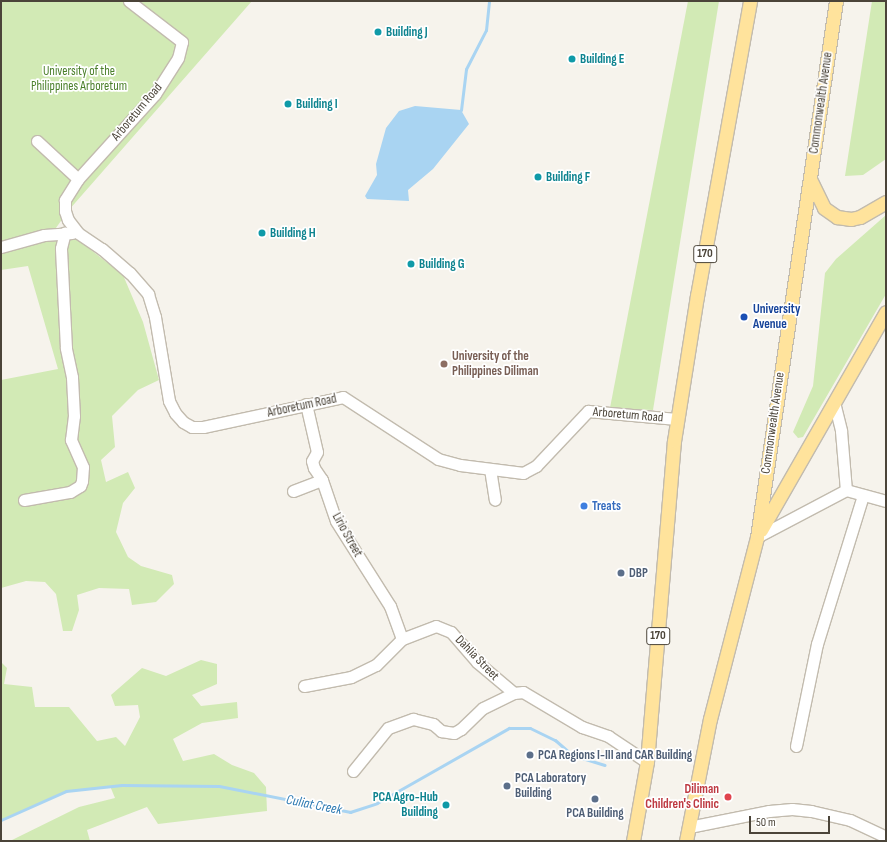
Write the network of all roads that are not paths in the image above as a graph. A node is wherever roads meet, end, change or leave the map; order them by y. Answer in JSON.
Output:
{"nodes":[{"id":1,"x":129,"y":1,"type":"edge"},
{"id":2,"x":750,"y":1,"type":"edge"},
{"id":3,"x":836,"y":1,"type":"edge"},
{"id":4,"x":37,"y":141,"type":"dead end"},
{"id":5,"x":809,"y":178,"type":"junction"},
{"id":6,"x":78,"y":179,"type":"junction"},
{"id":7,"x":886,"y":202,"type":"edge"},
{"id":8,"x":65,"y":232,"type":"junction"},
{"id":9,"x":78,"y":233,"type":"junction"},
{"id":10,"x":1,"y":247,"type":"edge"},
{"id":11,"x":886,"y":312,"type":"edge"},
{"id":12,"x":834,"y":402,"type":"junction"},
{"id":13,"x":306,"y":404,"type":"junction"},
{"id":14,"x":677,"y":420,"type":"junction"},
{"id":15,"x":490,"y":469,"type":"junction"},
{"id":16,"x":322,"y":480,"type":"junction"},
{"id":17,"x":846,"y":490,"type":"junction"},
{"id":18,"x":292,"y":491,"type":"dead end"},
{"id":19,"x":863,"y":495,"type":"junction"},
{"id":20,"x":24,"y":500,"type":"dead end"},
{"id":21,"x":495,"y":500,"type":"dead end"},
{"id":22,"x":886,"y":501,"type":"edge"},
{"id":23,"x":757,"y":537,"type":"junction"},
{"id":24,"x":402,"y":639,"type":"junction"},
{"id":25,"x":304,"y":686,"type":"dead end"},
{"id":26,"x":514,"y":693,"type":"junction"},
{"id":27,"x":796,"y":746,"type":"dead end"},
{"id":28,"x":647,"y":762,"type":"junction"},
{"id":29,"x":352,"y":771,"type":"dead end"},
{"id":30,"x":689,"y":827,"type":"junction"},
{"id":31,"x":886,"y":837,"type":"edge"},
{"id":32,"x":633,"y":841,"type":"edge"},
{"id":33,"x":686,"y":841,"type":"edge"}],
"edges":[{"from":1,"to":6,"type":"street","name":"Arboretum Road"},
{"from":2,"to":14,"type":"main road","number":"170"},
{"from":3,"to":5,"type":"main road","name":"Commonwealth Avenue"},
{"from":4,"to":6,"type":"street"},
{"from":5,"to":7,"type":"main road"},
{"from":5,"to":23,"type":"main road","name":"Commonwealth Avenue"},
{"from":6,"to":9,"type":"street","name":"Arboretum Road"},
{"from":8,"to":9,"type":"street","name":"Arboretum Road"},
{"from":8,"to":10,"type":"street","name":"Arboretum Road"},
{"from":8,"to":20,"type":"street"},
{"from":9,"to":13,"type":"street","name":"Arboretum Road"},
{"from":11,"to":12,"type":"main road"},
{"from":12,"to":17,"type":"street"},
{"from":12,"to":23,"type":"main road"},
{"from":13,"to":15,"type":"street","name":"Arboretum Road"},
{"from":13,"to":16,"type":"street","name":"Lirio Street"},
{"from":14,"to":15,"type":"street","name":"Arboretum Road"},
{"from":14,"to":28,"type":"main road","number":"170"},
{"from":15,"to":21,"type":"street"},
{"from":16,"to":18,"type":"street"},
{"from":16,"to":24,"type":"street","name":"Lirio Street"},
{"from":17,"to":19,"type":"street"},
{"from":17,"to":23,"type":"street"},
{"from":19,"to":22,"type":"street"},
{"from":19,"to":27,"type":"street"},
{"from":23,"to":30,"type":"main road","name":"Commonwealth Avenue"},
{"from":24,"to":25,"type":"street","name":"Dahlia Street"},
{"from":24,"to":26,"type":"street","name":"Dahlia Street"},
{"from":26,"to":28,"type":"street"},
{"from":26,"to":29,"type":"street"},
{"from":28,"to":32,"type":"main road","number":"170"},
{"from":30,"to":31,"type":"street"},
{"from":30,"to":33,"type":"main road","name":"Commonwealth Avenue"}]}
